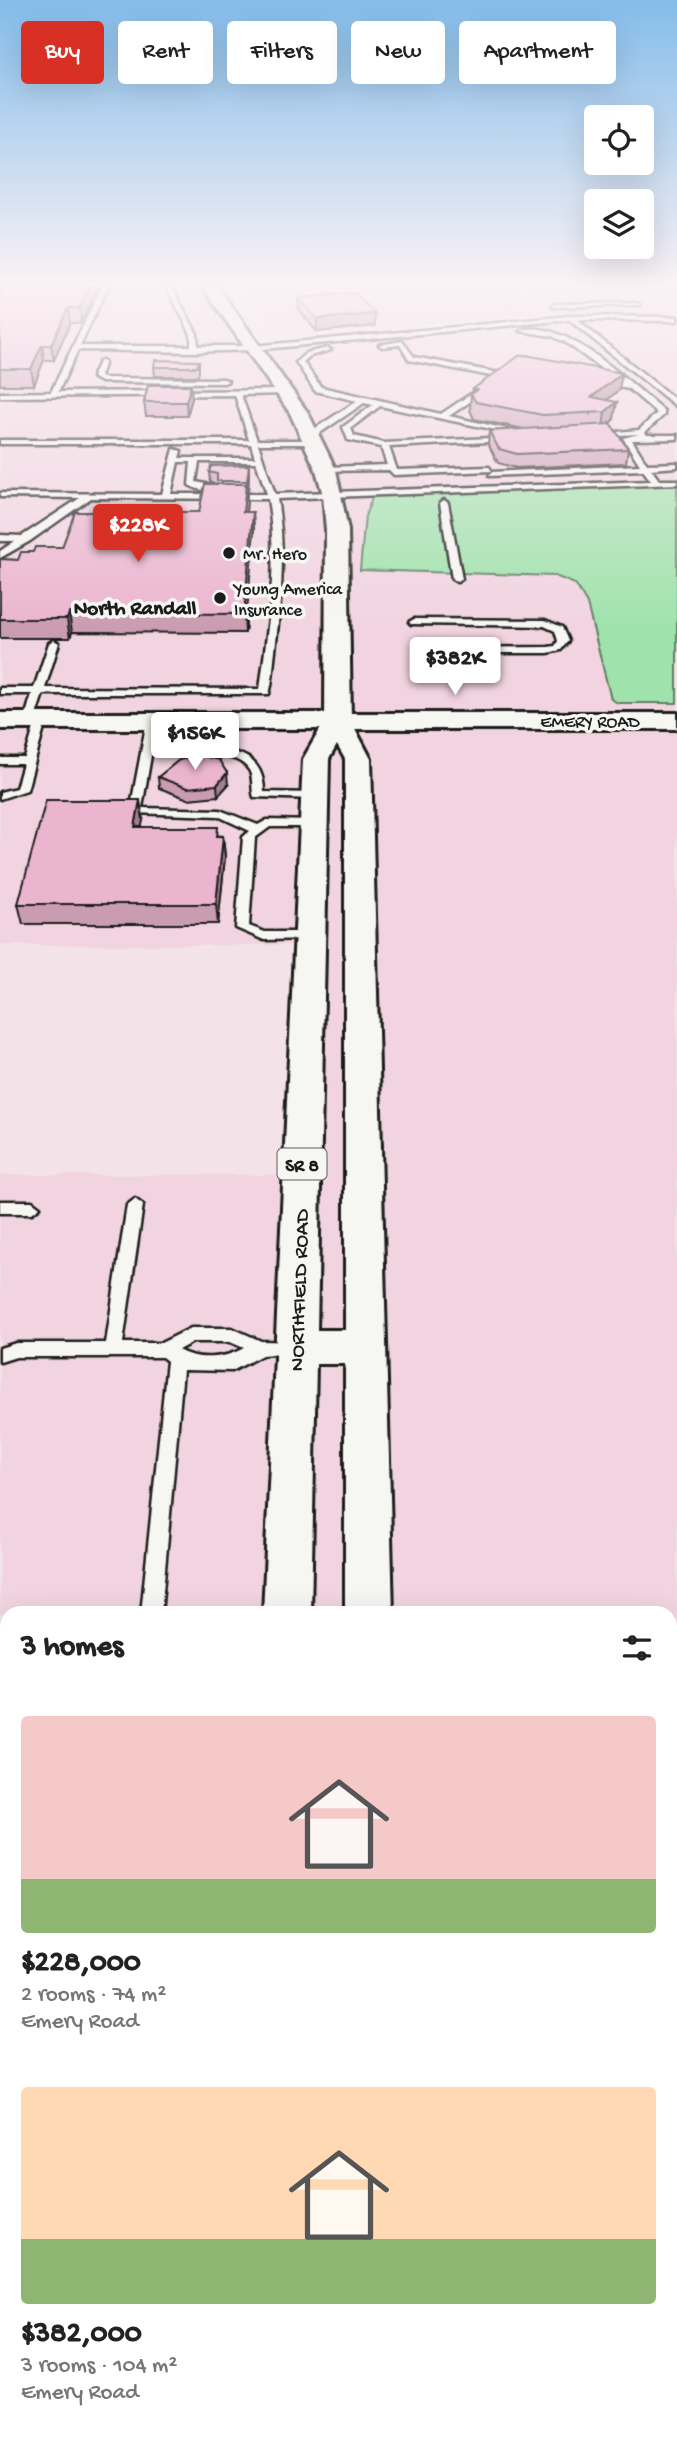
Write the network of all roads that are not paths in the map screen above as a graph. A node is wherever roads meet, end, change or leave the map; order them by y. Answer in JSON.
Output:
{"nodes":[{"id":1,"x":240,"y":400,"type":"edge"},
{"id":2,"x":289,"y":400,"type":"edge"},
{"id":3,"x":363,"y":400,"type":"edge"},
{"id":4,"x":364,"y":400,"type":"edge"},
{"id":5,"x":466,"y":400,"type":"edge"},
{"id":6,"x":646,"y":400,"type":"edge"},
{"id":7,"x":380,"y":403,"type":"junction"},
{"id":8,"x":442,"y":416,"type":"junction"},
{"id":9,"x":591,"y":435,"type":"edge"},
{"id":10,"x":643,"y":435,"type":"junction"},
{"id":11,"x":677,"y":437,"type":"edge"},
{"id":12,"x":313,"y":438,"type":"junction"},
{"id":13,"x":178,"y":441,"type":"junction"},
{"id":14,"x":474,"y":441,"type":"junction"},
{"id":15,"x":0,"y":442,"type":"edge"},
{"id":16,"x":256,"y":442,"type":"junction"},
{"id":17,"x":384,"y":445,"type":"junction"},
{"id":18,"x":480,"y":451,"type":"dead end"},
{"id":19,"x":175,"y":460,"type":"junction"},
{"id":20,"x":196,"y":460,"type":"junction"},
{"id":21,"x":261,"y":460,"type":"junction"},
{"id":22,"x":484,"y":460,"type":"dead end"},
{"id":23,"x":677,"y":465,"type":"edge"},
{"id":24,"x":392,"y":467,"type":"junction"},
{"id":25,"x":645,"y":467,"type":"junction"},
{"id":26,"x":325,"y":470,"type":"junction"},
{"id":27,"x":490,"y":472,"type":"junction"},
{"id":28,"x":677,"y":482,"type":"edge"},
{"id":29,"x":657,"y":483,"type":"junction"},
{"id":30,"x":499,"y":488,"type":"junction"},
{"id":31,"x":271,"y":493,"type":"junction"},
{"id":32,"x":0,"y":495,"type":"edge"},
{"id":33,"x":333,"y":495,"type":"junction"},
{"id":34,"x":89,"y":496,"type":"junction"},
{"id":35,"x":166,"y":496,"type":"junction"},
{"id":36,"x":444,"y":503,"type":"dead end"},
{"id":37,"x":0,"y":538,"type":"edge"},
{"id":38,"x":27,"y":539,"type":"junction"},
{"id":39,"x":0,"y":555,"type":"edge"},
{"id":40,"x":457,"y":579,"type":"dead end"},
{"id":41,"x":414,"y":622,"type":"dead end"},
{"id":42,"x":54,"y":643,"type":"edge"},
{"id":43,"x":426,"y":650,"type":"dead end"},
{"id":44,"x":0,"y":691,"type":"edge"},
{"id":45,"x":37,"y":691,"type":"junction"},
{"id":46,"x":0,"y":721,"type":"edge"},
{"id":47,"x":35,"y":721,"type":"junction"},
{"id":48,"x":152,"y":721,"type":"junction"},
{"id":49,"x":190,"y":721,"type":"junction"},
{"id":50,"x":338,"y":721,"type":"junction"},
{"id":51,"x":677,"y":721,"type":"edge"},
{"id":52,"x":0,"y":761,"type":"edge"},
{"id":53,"x":29,"y":761,"type":"junction"},
{"id":54,"x":0,"y":796,"type":"edge"},
{"id":55,"x":314,"y":810,"type":"junction"},
{"id":56,"x":259,"y":830,"type":"junction"},
{"id":57,"x":309,"y":941,"type":"junction"},
{"id":58,"x":360,"y":945,"type":"junction"},
{"id":59,"x":135,"y":1205,"type":"dead end"},
{"id":60,"x":32,"y":1206,"type":"dead end"},
{"id":61,"x":0,"y":1207,"type":"edge"},
{"id":62,"x":278,"y":1347,"type":"junction"},
{"id":63,"x":366,"y":1347,"type":"junction"},
{"id":64,"x":5,"y":1349,"type":"edge"},
{"id":65,"x":113,"y":1350,"type":"junction"},
{"id":66,"x":169,"y":1354,"type":"junction"},
{"id":67,"x":152,"y":1606,"type":"edge"},
{"id":68,"x":288,"y":1606,"type":"edge"},
{"id":69,"x":369,"y":1606,"type":"edge"}],
"edges":[{"from":1,"to":16,"type":"lane"},
{"from":2,"to":12,"type":"main road"},
{"from":3,"to":12,"type":"lane"},
{"from":4,"to":7,"type":"lane"},
{"from":5,"to":8,"type":"lane"},
{"from":6,"to":10,"type":"lane"},
{"from":7,"to":8,"type":"lane"},
{"from":7,"to":17,"type":"lane"},
{"from":8,"to":14,"type":"lane"},
{"from":9,"to":10,"type":"lane"},
{"from":10,"to":11,"type":"lane"},
{"from":10,"to":25,"type":"lane"},
{"from":12,"to":16,"type":"lane"},
{"from":12,"to":26,"type":"main road"},
{"from":13,"to":15,"type":"lane"},
{"from":13,"to":16,"type":"lane"},
{"from":13,"to":19,"type":"lane"},
{"from":14,"to":17,"type":"lane"},
{"from":14,"to":18,"type":"lane"},
{"from":16,"to":21,"type":"lane"},
{"from":17,"to":24,"type":"lane"},
{"from":19,"to":20,"type":"lane"},
{"from":19,"to":35,"type":"lane"},
{"from":20,"to":21,"type":"lane"},
{"from":20,"to":31,"type":"lane"},
{"from":21,"to":31,"type":"lane"},
{"from":22,"to":27,"type":"lane"},
{"from":23,"to":25,"type":"lane"},
{"from":24,"to":26,"type":"lane"},
{"from":24,"to":27,"type":"lane"},
{"from":25,"to":27,"type":"lane"},
{"from":25,"to":29,"type":"lane"},
{"from":26,"to":33,"type":"main road"},
{"from":27,"to":30,"type":"lane"},
{"from":28,"to":29,"type":"lane"},
{"from":29,"to":30,"type":"lane"},
{"from":30,"to":33,"type":"lane"},
{"from":31,"to":33,"type":"lane"},
{"from":31,"to":35,"type":"lane"},
{"from":31,"to":45,"type":"lane"},
{"from":32,"to":34,"type":"lane"},
{"from":33,"to":50,"type":"main road"},
{"from":34,"to":35,"type":"lane"},
{"from":34,"to":38,"type":"lane"},
{"from":36,"to":40,"type":"lane"},
{"from":37,"to":38,"type":"lane"},
{"from":38,"to":39,"type":"lane"},
{"from":41,"to":43,"type":"lane"},
{"from":42,"to":45,"type":"lane"},
{"from":44,"to":45,"type":"lane"},
{"from":45,"to":47,"type":"lane"},
{"from":46,"to":47,"type":"main road","name":"EMERY ROAD"},
{"from":47,"to":48,"type":"main road","name":"EMERY ROAD"},
{"from":47,"to":53,"type":"lane"},
{"from":48,"to":49,"type":"main road","name":"EMERY ROAD"},
{"from":48,"to":56,"type":"lane"},
{"from":49,"to":50,"type":"main road","name":"EMERY ROAD"},
{"from":49,"to":55,"type":"lane"},
{"from":50,"to":51,"type":"main road","name":"EMERY ROAD"},
{"from":50,"to":55,"type":"main road","name":"NORTHFIELD ROAD","number":"SR 8"},
{"from":50,"to":58,"type":"main road"},
{"from":52,"to":53,"type":"lane"},
{"from":53,"to":54,"type":"lane"},
{"from":55,"to":56,"type":"lane"},
{"from":55,"to":57,"type":"main road","name":"NORTHFIELD ROAD","number":"SR 8"},
{"from":56,"to":57,"type":"lane"},
{"from":57,"to":58,"type":"main road"},
{"from":57,"to":62,"type":"main road","name":"NORTHFIELD ROAD","number":"SR 8"},
{"from":58,"to":63,"type":"main road"},
{"from":59,"to":65,"type":"lane"},
{"from":60,"to":61,"type":"lane"},
{"from":62,"to":63,"type":"main road"},
{"from":62,"to":66,"type":"lane"},
{"from":62,"to":66,"type":"lane"},
{"from":62,"to":68,"type":"main road","name":"NORTHFIELD ROAD","number":"SR 8"},
{"from":63,"to":69,"type":"main road"},
{"from":64,"to":65,"type":"lane"},
{"from":65,"to":66,"type":"lane"},
{"from":66,"to":67,"type":"lane"}]}
